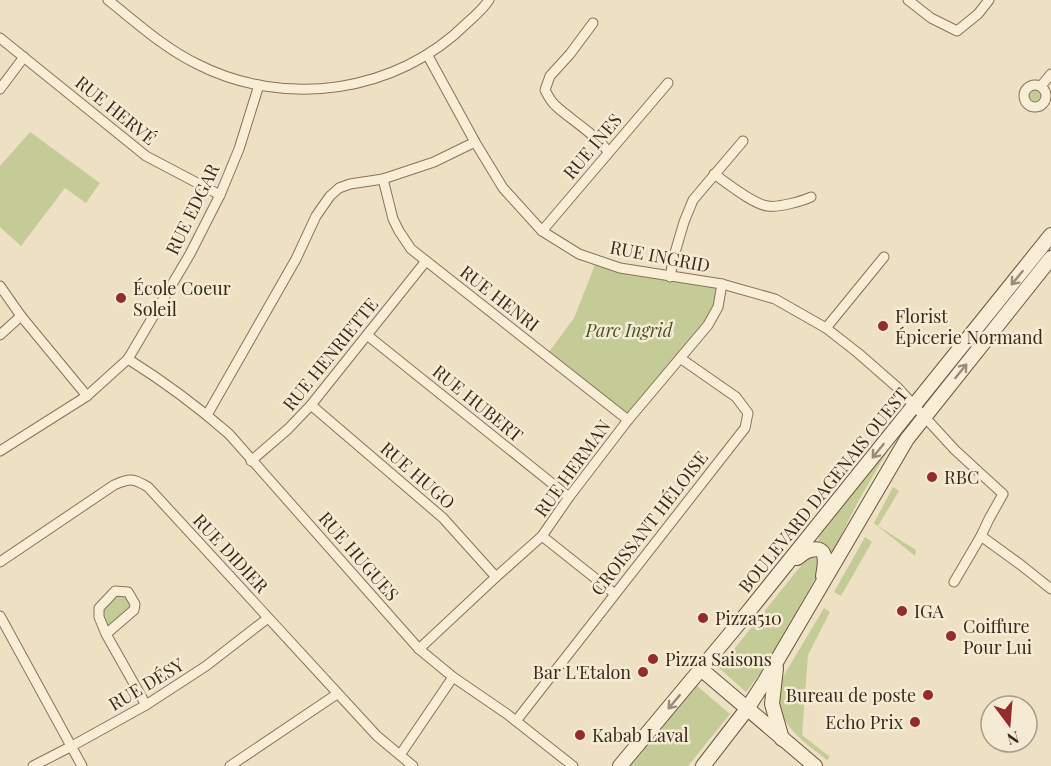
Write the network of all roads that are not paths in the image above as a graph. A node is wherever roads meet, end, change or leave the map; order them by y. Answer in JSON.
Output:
{"nodes":[{"id":1,"x":108,"y":0,"type":"edge"},
{"id":2,"x":489,"y":0,"type":"edge"},
{"id":3,"x":908,"y":0,"type":"edge"},
{"id":4,"x":989,"y":0,"type":"edge"},
{"id":5,"x":593,"y":23,"type":"dead end"},
{"id":6,"x":0,"y":38,"type":"edge"},
{"id":7,"x":428,"y":56,"type":"junction"},
{"id":8,"x":24,"y":57,"type":"junction"},
{"id":9,"x":1051,"y":75,"type":"edge"},
{"id":10,"x":668,"y":82,"type":"dead end"},
{"id":11,"x":259,"y":85,"type":"junction"},
{"id":12,"x":1041,"y":86,"type":"dead end"},
{"id":13,"x":0,"y":88,"type":"edge"},
{"id":14,"x":743,"y":141,"type":"dead end"},
{"id":15,"x":475,"y":142,"type":"junction"},
{"id":16,"x":608,"y":153,"type":"junction"},
{"id":17,"x":714,"y":174,"type":"junction"},
{"id":18,"x":383,"y":178,"type":"junction"},
{"id":19,"x":220,"y":195,"type":"junction"},
{"id":20,"x":811,"y":197,"type":"dead end"},
{"id":21,"x":542,"y":231,"type":"junction"},
{"id":22,"x":1051,"y":235,"type":"edge"},
{"id":23,"x":884,"y":257,"type":"dead end"},
{"id":24,"x":1051,"y":258,"type":"edge"},
{"id":25,"x":426,"y":261,"type":"junction"},
{"id":26,"x":670,"y":277,"type":"junction"},
{"id":27,"x":722,"y":284,"type":"junction"},
{"id":28,"x":0,"y":286,"type":"edge"},
{"id":29,"x":21,"y":316,"type":"junction"},
{"id":30,"x":826,"y":328,"type":"junction"},
{"id":31,"x":0,"y":335,"type":"edge"},
{"id":32,"x":367,"y":335,"type":"junction"},
{"id":33,"x":680,"y":358,"type":"junction"},
{"id":34,"x":128,"y":359,"type":"junction"},
{"id":35,"x":87,"y":396,"type":"junction"},
{"id":36,"x":311,"y":405,"type":"junction"},
{"id":37,"x":914,"y":405,"type":"junction"},
{"id":38,"x":207,"y":415,"type":"junction"},
{"id":39,"x":924,"y":417,"type":"junction"},
{"id":40,"x":628,"y":420,"type":"junction"},
{"id":41,"x":0,"y":451,"type":"edge"},
{"id":42,"x":251,"y":461,"type":"junction"},
{"id":43,"x":569,"y":497,"type":"junction"},
{"id":44,"x":543,"y":536,"type":"junction"},
{"id":45,"x":981,"y":536,"type":"junction"},
{"id":46,"x":0,"y":562,"type":"edge"},
{"id":47,"x":788,"y":564,"type":"junction"},
{"id":48,"x":496,"y":577,"type":"junction"},
{"id":49,"x":954,"y":582,"type":"dead end"},
{"id":50,"x":1051,"y":589,"type":"edge"},
{"id":51,"x":615,"y":594,"type":"junction"},
{"id":52,"x":817,"y":595,"type":"junction"},
{"id":53,"x":0,"y":616,"type":"edge"},
{"id":54,"x":268,"y":618,"type":"junction"},
{"id":55,"x":106,"y":634,"type":"junction"},
{"id":56,"x":419,"y":650,"type":"junction"},
{"id":57,"x":777,"y":663,"type":"junction"},
{"id":58,"x":702,"y":670,"type":"junction"},
{"id":59,"x":453,"y":677,"type":"junction"},
{"id":60,"x":337,"y":694,"type":"junction"},
{"id":61,"x":146,"y":705,"type":"junction"},
{"id":62,"x":747,"y":709,"type":"junction"},
{"id":63,"x":516,"y":721,"type":"junction"},
{"id":64,"x":782,"y":739,"type":"junction"},
{"id":65,"x":72,"y":746,"type":"junction"},
{"id":66,"x":400,"y":755,"type":"junction"},
{"id":67,"x":33,"y":766,"type":"edge"},
{"id":68,"x":82,"y":766,"type":"edge"},
{"id":69,"x":230,"y":766,"type":"edge"},
{"id":70,"x":413,"y":766,"type":"edge"},
{"id":71,"x":573,"y":766,"type":"edge"},
{"id":72,"x":620,"y":766,"type":"edge"},
{"id":73,"x":703,"y":766,"type":"edge"},
{"id":74,"x":815,"y":766,"type":"edge"}],
"edges":[{"from":1,"to":11,"type":"street"},
{"from":2,"to":7,"type":"street"},
{"from":3,"to":4,"type":"street"},
{"from":5,"to":16,"type":"street"},
{"from":6,"to":8,"type":"street","name":"RUE HERVÉ"},
{"from":7,"to":11,"type":"street"},
{"from":7,"to":15,"type":"street","name":"RUE INGRID"},
{"from":8,"to":13,"type":"street"},
{"from":8,"to":19,"type":"street","name":"RUE HERVÉ"},
{"from":9,"to":12,"type":"street"},
{"from":10,"to":16,"type":"street","name":"RUE INES"},
{"from":11,"to":19,"type":"street","name":"RUE EDGAR"},
{"from":14,"to":17,"type":"street"},
{"from":15,"to":18,"type":"street"},
{"from":15,"to":21,"type":"street","name":"RUE INGRID"},
{"from":16,"to":21,"type":"street","name":"RUE INES"},
{"from":17,"to":20,"type":"street"},
{"from":17,"to":26,"type":"street"},
{"from":18,"to":25,"type":"street","name":"RUE HENRI"},
{"from":18,"to":38,"type":"street"},
{"from":19,"to":34,"type":"street","name":"RUE EDGAR"},
{"from":21,"to":26,"type":"street","name":"RUE INGRID"},
{"from":22,"to":37,"type":"main road","name":"BOULEVARD DAGENAIS OUEST","one_way":true},
{"from":23,"to":30,"type":"street"},
{"from":39,"to":24,"type":"main road","name":"BOULEVARD DAGENAIS OUEST","one_way":true},
{"from":25,"to":32,"type":"street","name":"RUE HENRIETTE"},
{"from":25,"to":40,"type":"street","name":"RUE HENRI"},
{"from":26,"to":27,"type":"street","name":"RUE INGRID"},
{"from":27,"to":30,"type":"street","name":"RUE INGRID"},
{"from":27,"to":33,"type":"street","name":"RUE HERMAN"},
{"from":28,"to":29,"type":"street"},
{"from":29,"to":31,"type":"street"},
{"from":29,"to":35,"type":"street"},
{"from":30,"to":37,"type":"street","name":"RUE INGRID"},
{"from":32,"to":36,"type":"street","name":"RUE HENRIETTE"},
{"from":32,"to":43,"type":"street","name":"RUE HUBERT"},
{"from":33,"to":40,"type":"street","name":"RUE HERMAN"},
{"from":33,"to":51,"type":"street","name":"CROISSANT HÉLOISE"},
{"from":34,"to":35,"type":"street","name":"RUE EDGAR"},
{"from":34,"to":38,"type":"street","name":"RUE HUGUES"},
{"from":35,"to":41,"type":"street","name":"RUE EDGAR"},
{"from":36,"to":42,"type":"street","name":"RUE HENRIETTE"},
{"from":36,"to":48,"type":"street","name":"RUE HUGO"},
{"from":37,"to":39,"type":"street","name":"RUE INGRID"},
{"from":37,"to":47,"type":"main road","name":"BOULEVARD DAGENAIS OUEST","one_way":true},
{"from":38,"to":42,"type":"street","name":"RUE HUGUES"},
{"from":39,"to":45,"type":"street","name":"RUE INGRID"},
{"from":39,"to":52,"type":"main road","name":"BOULEVARD DAGENAIS OUEST"},
{"from":40,"to":43,"type":"street","name":"RUE HERMAN"},
{"from":42,"to":56,"type":"street","name":"RUE HUGUES"},
{"from":43,"to":44,"type":"street","name":"RUE HERMAN"},
{"from":44,"to":48,"type":"street","name":"RUE HERMAN"},
{"from":44,"to":51,"type":"street"},
{"from":45,"to":49,"type":"street"},
{"from":45,"to":50,"type":"street"},
{"from":46,"to":54,"type":"street","name":"RUE DIDIER"},
{"from":47,"to":52,"type":"main road"},
{"from":47,"to":58,"type":"main road","name":"BOULEVARD DAGENAIS OUEST"},
{"from":48,"to":56,"type":"street","name":"RUE HERMAN"},
{"from":51,"to":63,"type":"street","name":"CROISSANT HÉLOISE"},
{"from":52,"to":57,"type":"main road","name":"BOULEVARD DAGENAIS OUEST"},
{"from":53,"to":65,"type":"street"},
{"from":54,"to":60,"type":"street","name":"RUE DIDIER"},
{"from":54,"to":61,"type":"street","name":"RUE DÉSY"},
{"from":55,"to":55,"type":"street"},
{"from":55,"to":61,"type":"street"},
{"from":56,"to":59,"type":"street","name":"RUE HUGUES"},
{"from":57,"to":62,"type":"main road","name":"BOULEVARD DAGENAIS OUEST"},
{"from":57,"to":64,"type":"main road"},
{"from":58,"to":62,"type":"main road"},
{"from":58,"to":72,"type":"main road","name":"BOULEVARD DAGENAIS OUEST","one_way":true},
{"from":59,"to":63,"type":"street","name":"RUE HUGUES"},
{"from":59,"to":66,"type":"street"},
{"from":60,"to":66,"type":"street","name":"RUE DIDIER"},
{"from":60,"to":69,"type":"street"},
{"from":61,"to":65,"type":"street","name":"RUE DÉSY"},
{"from":62,"to":64,"type":"main road"},
{"from":62,"to":73,"type":"main road","name":"BOULEVARD DAGENAIS OUEST"},
{"from":63,"to":71,"type":"street","name":"RUE HUGUES"},
{"from":64,"to":74,"type":"main road"},
{"from":65,"to":67,"type":"street","name":"RUE DÉSY"},
{"from":65,"to":68,"type":"street"},
{"from":66,"to":70,"type":"street","name":"RUE DIDIER"}]}
